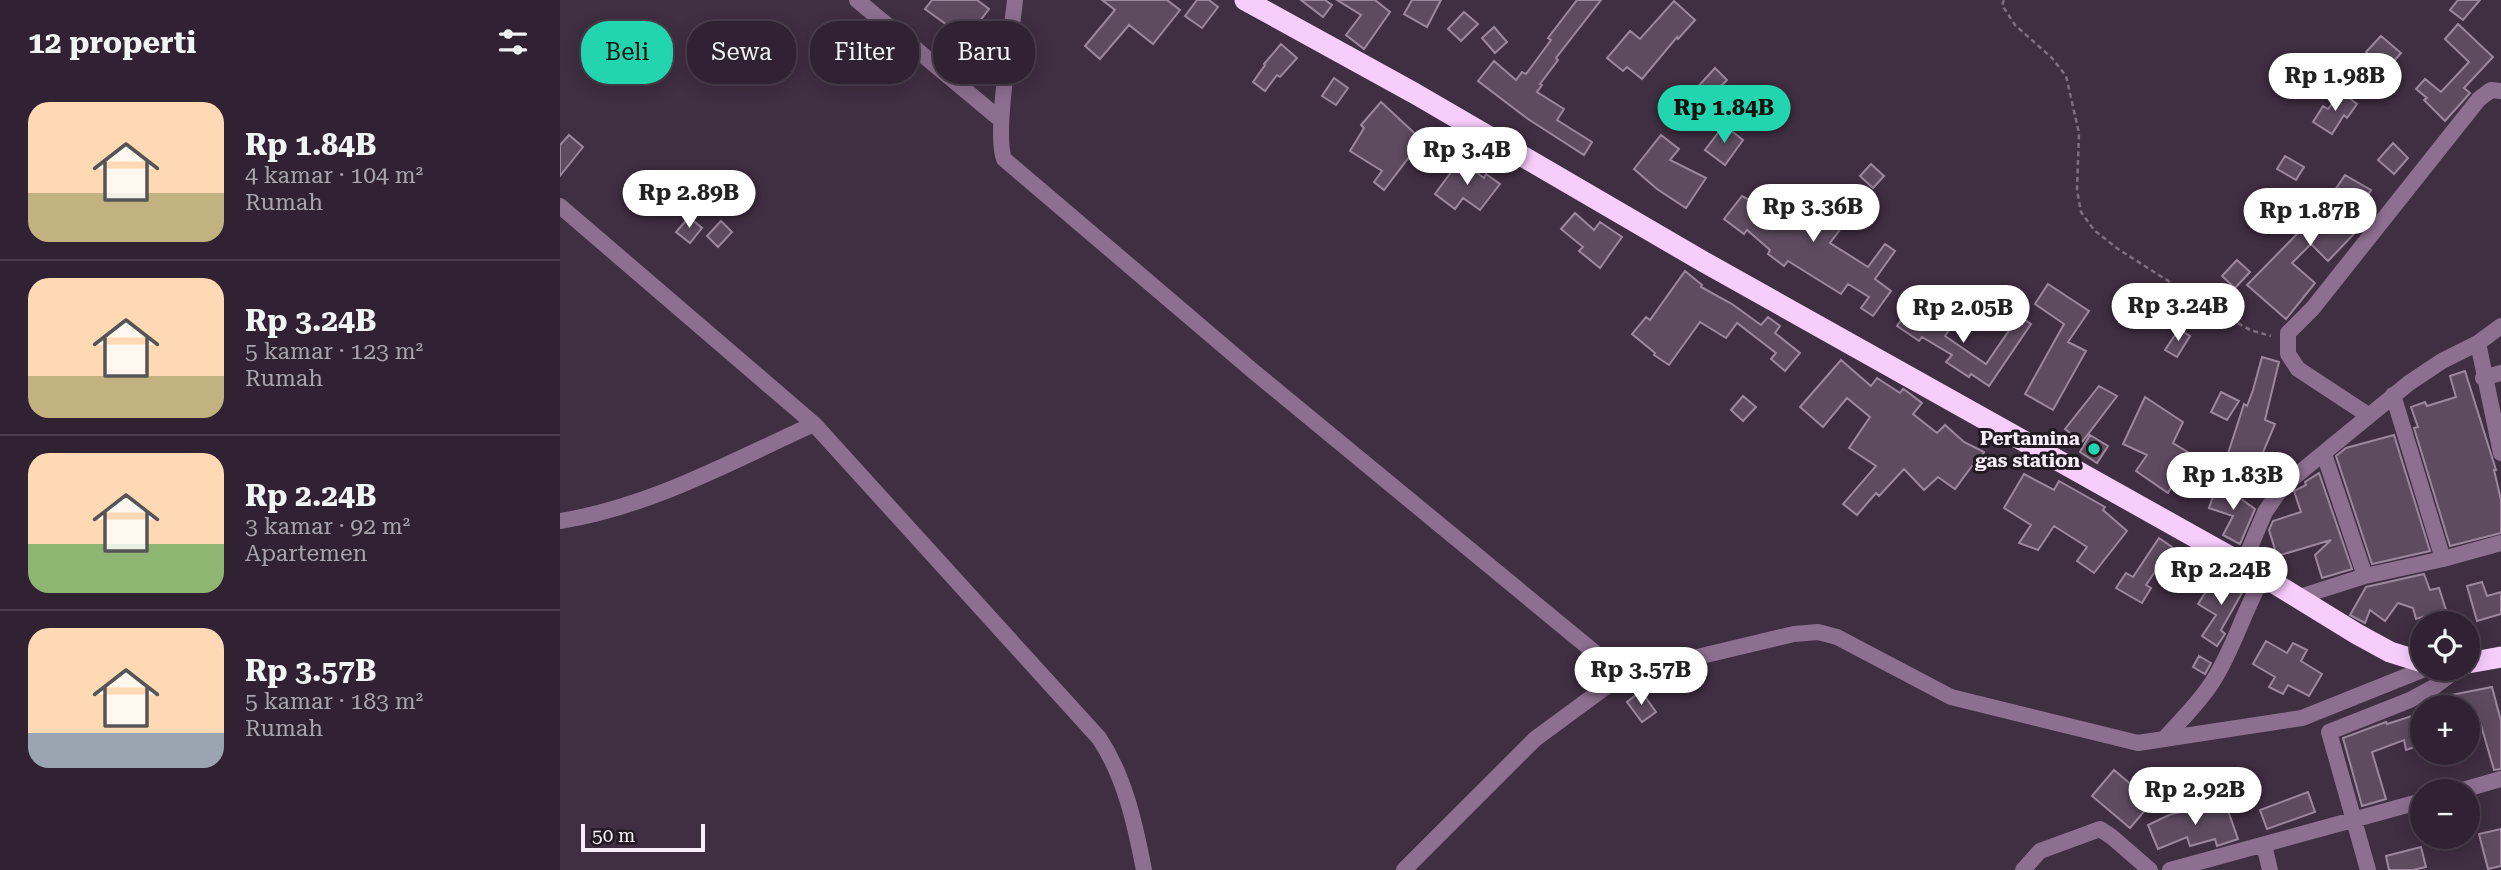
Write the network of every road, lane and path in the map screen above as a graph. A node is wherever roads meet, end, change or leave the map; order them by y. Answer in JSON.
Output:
{"nodes":[{"id":1,"x":857,"y":0,"type":"edge"},
{"id":2,"x":1016,"y":0,"type":"edge"},
{"id":3,"x":1245,"y":0,"type":"edge"},
{"id":4,"x":2004,"y":0,"type":"edge"},
{"id":5,"x":2501,"y":91,"type":"edge"},
{"id":6,"x":1002,"y":120,"type":"junction"},
{"id":7,"x":560,"y":206,"type":"edge"},
{"id":8,"x":2501,"y":326,"type":"edge"},
{"id":9,"x":2288,"y":332,"type":"junction"},
{"id":10,"x":2478,"y":342,"type":"junction"},
{"id":11,"x":2501,"y":373,"type":"edge"},
{"id":12,"x":2483,"y":378,"type":"junction"},
{"id":13,"x":2393,"y":395,"type":"junction"},
{"id":14,"x":2368,"y":415,"type":"junction"},
{"id":15,"x":814,"y":424,"type":"junction"},
{"id":16,"x":2501,"y":453,"type":"edge"},
{"id":17,"x":2324,"y":454,"type":"junction"},
{"id":18,"x":560,"y":521,"type":"edge"},
{"id":19,"x":2501,"y":543,"type":"edge"},
{"id":20,"x":2443,"y":559,"type":"junction"},
{"id":21,"x":2243,"y":564,"type":"junction"},
{"id":22,"x":2365,"y":576,"type":"junction"},
{"id":23,"x":2263,"y":577,"type":"junction"},
{"id":24,"x":2296,"y":598,"type":"junction"},
{"id":25,"x":2501,"y":657,"type":"edge"},
{"id":26,"x":2410,"y":658,"type":"edge"},
{"id":27,"x":2480,"y":661,"type":"edge"},
{"id":28,"x":2410,"y":675,"type":"edge"},
{"id":29,"x":1622,"y":676,"type":"junction"},
{"id":30,"x":2442,"y":681,"type":"edge"},
{"id":31,"x":2164,"y":740,"type":"junction"},
{"id":32,"x":2501,"y":779,"type":"edge"},
{"id":33,"x":2480,"y":785,"type":"edge"},
{"id":34,"x":2410,"y":804,"type":"edge"},
{"id":35,"x":2354,"y":820,"type":"junction"},
{"id":36,"x":2264,"y":845,"type":"junction"},
{"id":37,"x":1144,"y":870,"type":"edge"},
{"id":38,"x":1404,"y":870,"type":"edge"},
{"id":39,"x":2023,"y":870,"type":"edge"},
{"id":40,"x":2150,"y":870,"type":"edge"},
{"id":41,"x":2170,"y":870,"type":"edge"},
{"id":42,"x":2270,"y":870,"type":"edge"},
{"id":43,"x":2368,"y":870,"type":"edge"}],
"edges":[{"from":1,"to":6,"type":"street"},
{"from":2,"to":6,"type":"street"},
{"from":3,"to":21,"type":"highway"},
{"from":4,"to":9,"type":"path"},
{"from":5,"to":9,"type":"street"},
{"from":6,"to":29,"type":"street"},
{"from":7,"to":15,"type":"street"},
{"from":8,"to":10,"type":"street"},
{"from":9,"to":14,"type":"street"},
{"from":10,"to":12,"type":"street"},
{"from":10,"to":13,"type":"street"},
{"from":11,"to":12,"type":"street"},
{"from":12,"to":16,"type":"street"},
{"from":13,"to":14,"type":"street"},
{"from":13,"to":20,"type":"street"},
{"from":14,"to":17,"type":"street"},
{"from":15,"to":18,"type":"street"},
{"from":15,"to":37,"type":"street"},
{"from":17,"to":21,"type":"street"},
{"from":17,"to":22,"type":"street"},
{"from":19,"to":20,"type":"street"},
{"from":20,"to":22,"type":"street"},
{"from":21,"to":23,"type":"highway"},
{"from":22,"to":24,"type":"street"},
{"from":23,"to":24,"type":"highway"},
{"from":23,"to":31,"type":"street"},
{"from":24,"to":26,"type":"highway"},
{"from":25,"to":27,"type":"highway"},
{"from":28,"to":31,"type":"street"},
{"from":29,"to":31,"type":"street"},
{"from":29,"to":38,"type":"street"},
{"from":30,"to":35,"type":"street"},
{"from":32,"to":33,"type":"street"},
{"from":34,"to":35,"type":"street"},
{"from":35,"to":36,"type":"street"},
{"from":35,"to":43,"type":"street"},
{"from":36,"to":41,"type":"street"},
{"from":36,"to":42,"type":"street"},
{"from":39,"to":40,"type":"street"}]}
